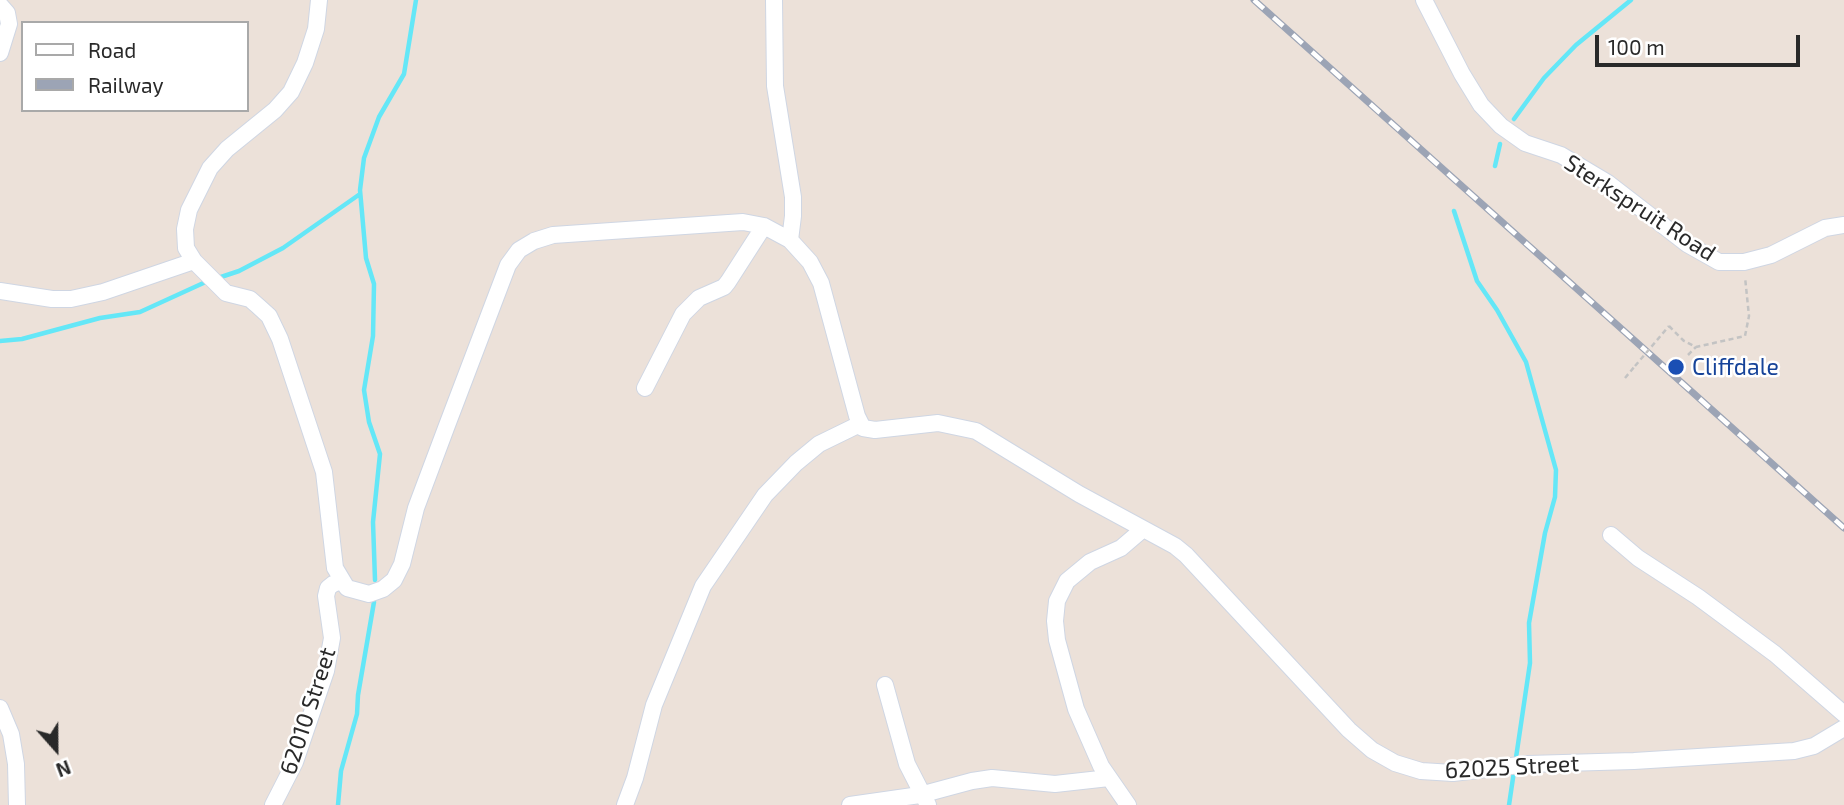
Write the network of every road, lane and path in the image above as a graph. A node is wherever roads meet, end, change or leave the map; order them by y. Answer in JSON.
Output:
{"nodes":[{"id":1,"x":319,"y":0,"type":"edge"},
{"id":2,"x":774,"y":0,"type":"edge"},
{"id":3,"x":1424,"y":0,"type":"edge"},
{"id":4,"x":0,"y":5,"type":"edge"},
{"id":5,"x":0,"y":53,"type":"edge"},
{"id":6,"x":1844,"y":225,"type":"edge"},
{"id":7,"x":764,"y":226,"type":"junction"},
{"id":8,"x":790,"y":240,"type":"junction"},
{"id":9,"x":194,"y":261,"type":"junction"},
{"id":10,"x":1744,"y":262,"type":"junction"},
{"id":11,"x":0,"y":291,"type":"edge"},
{"id":12,"x":1696,"y":347,"type":"junction"},
{"id":13,"x":1688,"y":355,"type":"dead end"},
{"id":14,"x":1625,"y":378,"type":"dead end"},
{"id":15,"x":645,"y":388,"type":"dead end"},
{"id":16,"x":860,"y":424,"type":"junction"},
{"id":17,"x":1142,"y":530,"type":"junction"},
{"id":18,"x":1611,"y":535,"type":"dead end"},
{"id":19,"x":341,"y":581,"type":"junction"},
{"id":20,"x":884,"y":685,"type":"dead end"},
{"id":21,"x":0,"y":708,"type":"edge"},
{"id":22,"x":1844,"y":714,"type":"edge"},
{"id":23,"x":1844,"y":729,"type":"edge"},
{"id":24,"x":1109,"y":778,"type":"junction"},
{"id":25,"x":924,"y":800,"type":"edge"},
{"id":26,"x":17,"y":805,"type":"edge"},
{"id":27,"x":273,"y":805,"type":"edge"},
{"id":28,"x":625,"y":805,"type":"edge"},
{"id":29,"x":850,"y":805,"type":"edge"},
{"id":30,"x":1128,"y":805,"type":"edge"}],
"edges":[{"from":1,"to":9,"type":"street"},
{"from":2,"to":8,"type":"street"},
{"from":3,"to":10,"type":"street","name":"Sterkspruit Road"},
{"from":4,"to":5,"type":"street"},
{"from":6,"to":10,"type":"street","name":"Sterkspruit Road"},
{"from":7,"to":8,"type":"street"},
{"from":7,"to":15,"type":"street"},
{"from":7,"to":19,"type":"street"},
{"from":8,"to":16,"type":"street"},
{"from":9,"to":11,"type":"street"},
{"from":9,"to":19,"type":"street"},
{"from":10,"to":12,"type":"path"},
{"from":12,"to":13,"type":"path"},
{"from":12,"to":14,"type":"path","bridge":true},
{"from":16,"to":17,"type":"street","name":"62025 Street"},
{"from":16,"to":28,"type":"street"},
{"from":17,"to":23,"type":"street","name":"62025 Street"},
{"from":17,"to":24,"type":"street"},
{"from":18,"to":22,"type":"street"},
{"from":19,"to":27,"type":"street","name":"62010 Street"},
{"from":20,"to":25,"type":"street"},
{"from":21,"to":26,"type":"street"},
{"from":24,"to":25,"type":"street"},
{"from":24,"to":30,"type":"street"},
{"from":25,"to":29,"type":"street"}]}
